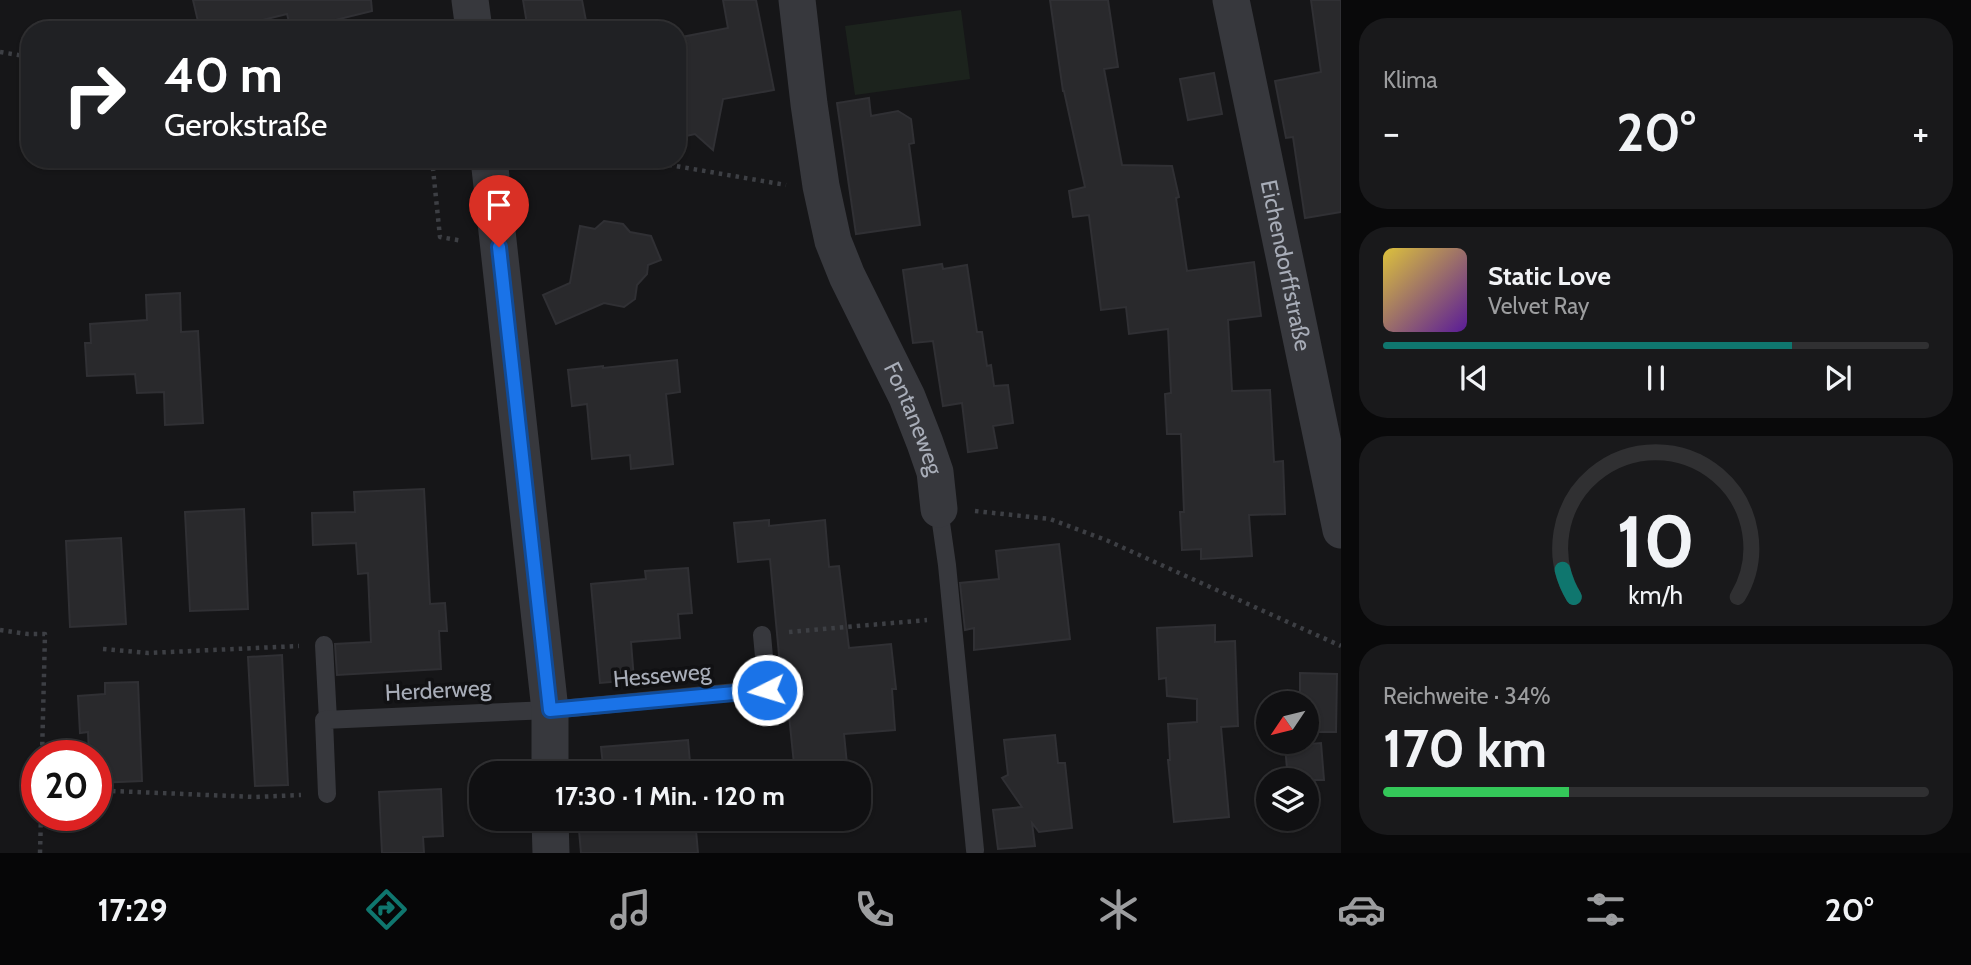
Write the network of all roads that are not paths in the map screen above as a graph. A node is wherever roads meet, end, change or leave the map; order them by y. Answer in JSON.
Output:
{"nodes":[{"id":1,"x":470,"y":0,"type":"edge"},
{"id":2,"x":797,"y":0,"type":"edge"},
{"id":3,"x":1231,"y":0,"type":"edge"},
{"id":4,"x":473,"y":21,"type":"edge"},
{"id":5,"x":490,"y":168,"type":"edge"},
{"id":6,"x":939,"y":509,"type":"joint"},
{"id":7,"x":1341,"y":530,"type":"edge"},
{"id":8,"x":762,"y":635,"type":"dead end"},
{"id":9,"x":324,"y":645,"type":"road end"},
{"id":10,"x":550,"y":710,"type":"junction"},
{"id":11,"x":328,"y":720,"type":"junction"},
{"id":12,"x":550,"y":761,"type":"edge"},
{"id":13,"x":327,"y":793,"type":"road end"},
{"id":14,"x":550,"y":831,"type":"edge"},
{"id":15,"x":975,"y":850,"type":"dead end"},
{"id":16,"x":551,"y":853,"type":"edge"}],
"edges":[{"from":1,"to":4,"type":"street"},
{"from":2,"to":6,"type":"street","name":"Fontaneweg"},
{"from":3,"to":7,"type":"street","name":"Eichendorffstraße"},
{"from":5,"to":10,"type":"street"},
{"from":6,"to":15,"type":"lane","name":"Fontaneweg"},
{"from":8,"to":10,"type":"lane","name":"Hesseweg"},
{"from":9,"to":11,"type":"lane"},
{"from":10,"to":11,"type":"lane","name":"Herderweg"},
{"from":10,"to":12,"type":"street"},
{"from":11,"to":13,"type":"lane"},
{"from":14,"to":16,"type":"street"}]}
